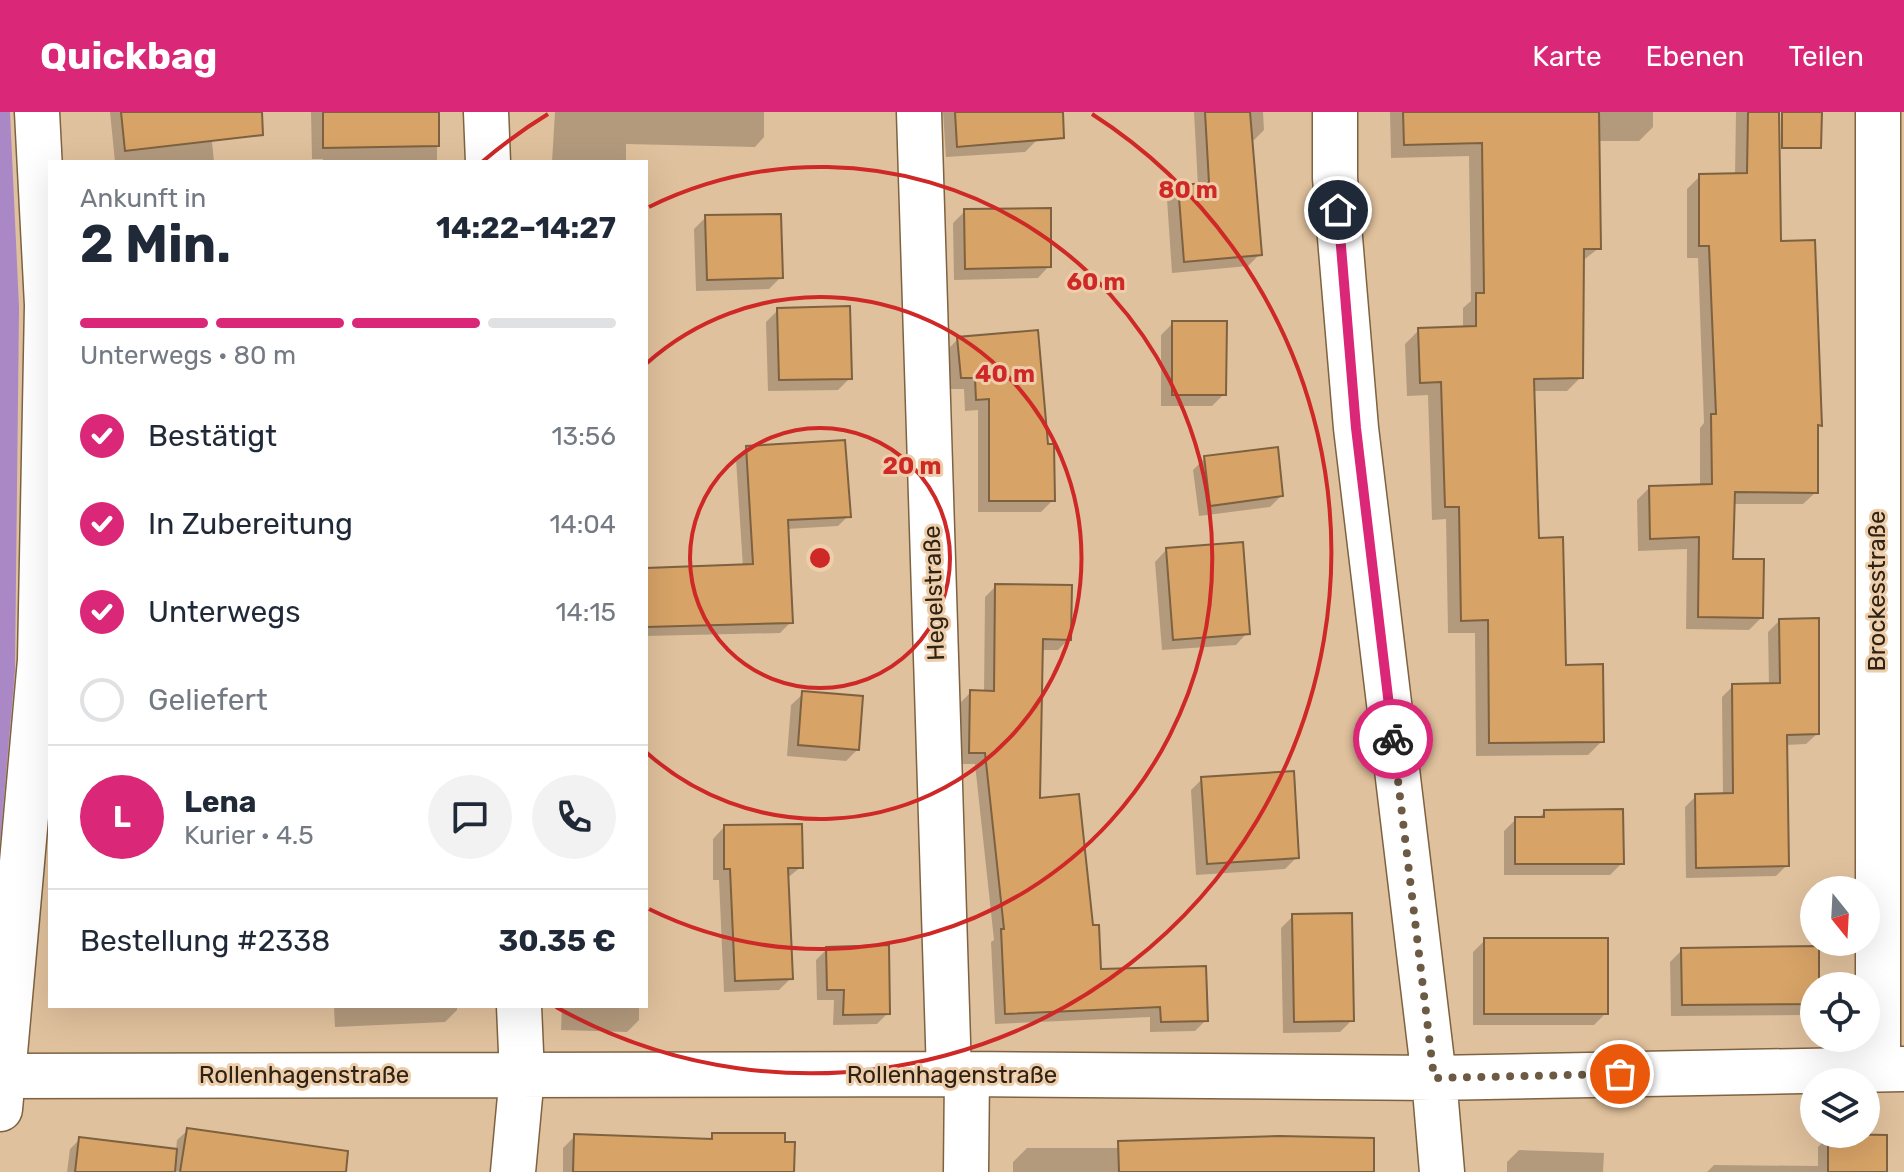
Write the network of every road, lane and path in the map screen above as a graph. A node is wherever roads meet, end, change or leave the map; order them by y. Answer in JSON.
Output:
{"nodes":[{"id":1,"x":37,"y":112,"type":"edge"},
{"id":2,"x":486,"y":112,"type":"edge"},
{"id":3,"x":919,"y":112,"type":"edge"},
{"id":4,"x":1335,"y":112,"type":"edge"},
{"id":5,"x":1878,"y":112,"type":"edge"},
{"id":6,"x":488,"y":160,"type":"edge"},
{"id":7,"x":519,"y":1008,"type":"edge"},
{"id":8,"x":1891,"y":1069,"type":"edge"},
{"id":9,"x":958,"y":1074,"type":"junction"},
{"id":10,"x":522,"y":1075,"type":"junction"},
{"id":11,"x":1434,"y":1078,"type":"junction"},
{"id":12,"x":2,"y":1087,"type":"edge"},
{"id":13,"x":513,"y":1172,"type":"edge"},
{"id":14,"x":966,"y":1172,"type":"edge"},
{"id":15,"x":1442,"y":1172,"type":"edge"}],
"edges":[{"from":1,"to":12,"type":"street"},
{"from":2,"to":6,"type":"street"},
{"from":3,"to":9,"type":"street","name":"Hegelstraße"},
{"from":4,"to":11,"type":"street"},
{"from":5,"to":8,"type":"street","name":"Brockesstraße"},
{"from":7,"to":10,"type":"street"},
{"from":8,"to":11,"type":"street","name":"Rollenhagenstraße"},
{"from":9,"to":10,"type":"street","name":"Rollenhagenstraße"},
{"from":9,"to":11,"type":"street","name":"Rollenhagenstraße"},
{"from":9,"to":14,"type":"street","name":"Hegelstraße"},
{"from":10,"to":12,"type":"street","name":"Rollenhagenstraße"},
{"from":10,"to":13,"type":"street"},
{"from":11,"to":15,"type":"street"}]}
